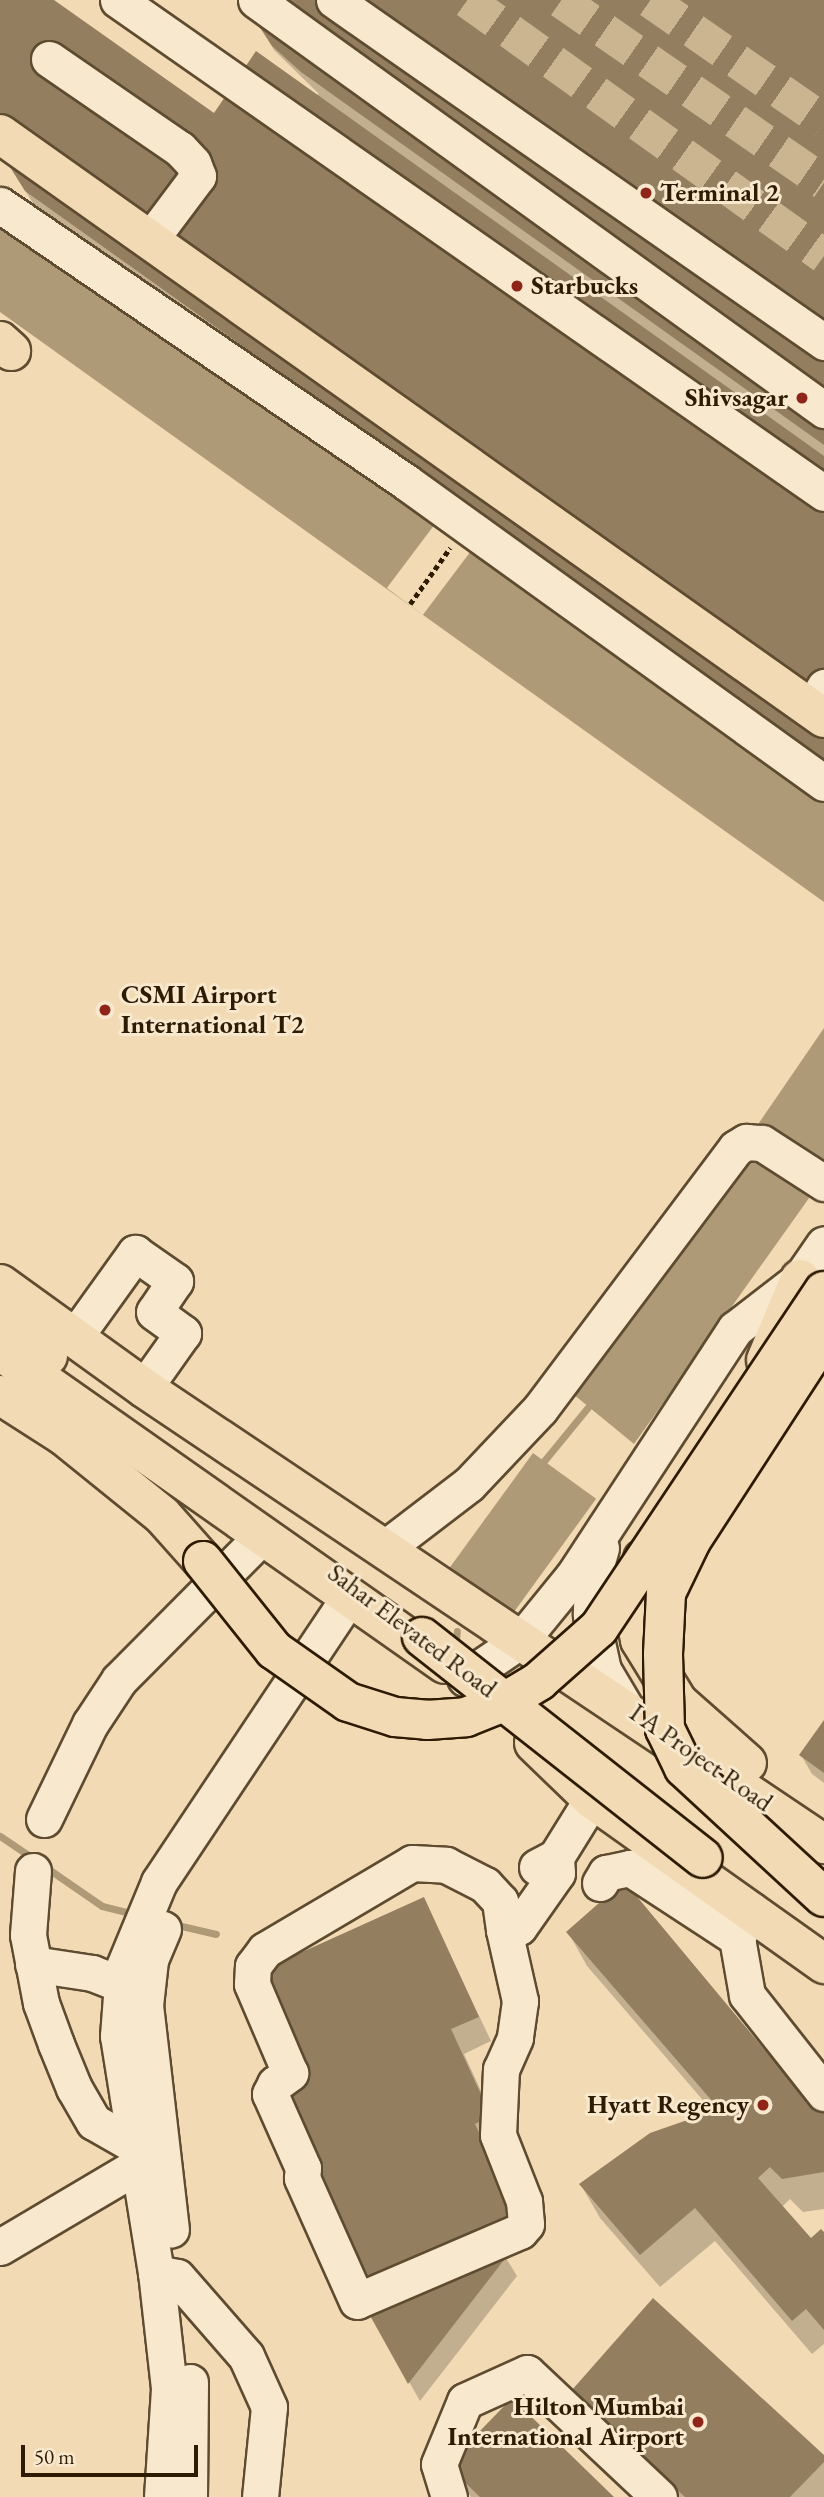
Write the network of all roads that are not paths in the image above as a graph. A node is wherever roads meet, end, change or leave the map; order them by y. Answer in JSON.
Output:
{"nodes":[{"id":1,"x":118,"y":0,"type":"edge"},
{"id":2,"x":256,"y":0,"type":"edge"},
{"id":3,"x":334,"y":0,"type":"edge"},
{"id":4,"x":49,"y":59,"type":"dead end"},
{"id":5,"x":0,"y":134,"type":"edge"},
{"id":6,"x":0,"y":205,"type":"edge"},
{"id":7,"x":150,"y":240,"type":"junction"},
{"id":8,"x":824,"y":342,"type":"edge"},
{"id":9,"x":824,"y":410,"type":"edge"},
{"id":10,"x":824,"y":493,"type":"edge"},
{"id":11,"x":820,"y":705,"type":"edge"},
{"id":12,"x":824,"y":783,"type":"edge"},
{"id":13,"x":824,"y":1183,"type":"edge"},
{"id":14,"x":824,"y":1244,"type":"edge"},
{"id":15,"x":0,"y":1284,"type":"edge"},
{"id":16,"x":812,"y":1285,"type":"edge"},
{"id":17,"x":0,"y":1320,"type":"edge"},
{"id":18,"x":824,"y":1336,"type":"edge"},
{"id":19,"x":74,"y":1338,"type":"junction"},
{"id":20,"x":0,"y":1351,"type":"edge"},
{"id":21,"x":144,"y":1388,"type":"junction"},
{"id":22,"x":0,"y":1395,"type":"edge"},
{"id":23,"x":606,"y":1532,"type":"junction"},
{"id":24,"x":263,"y":1535,"type":"junction"},
{"id":25,"x":384,"y":1549,"type":"junction"},
{"id":26,"x":359,"y":1604,"type":"junction"},
{"id":27,"x":521,"y":1640,"type":"junction"},
{"id":28,"x":453,"y":1670,"type":"junction"},
{"id":29,"x":625,"y":1707,"type":"junction"},
{"id":30,"x":592,"y":1799,"type":"junction"},
{"id":31,"x":824,"y":1818,"type":"edge"},
{"id":32,"x":44,"y":1819,"type":"dead end"},
{"id":33,"x":824,"y":1844,"type":"edge"},
{"id":34,"x":33,"y":1871,"type":"dead end"},
{"id":35,"x":600,"y":1884,"type":"dead end"},
{"id":36,"x":824,"y":1898,"type":"edge"},
{"id":37,"x":504,"y":1923,"type":"junction"},
{"id":38,"x":744,"y":1924,"type":"junction"},
{"id":39,"x":824,"y":1942,"type":"edge"},
{"id":40,"x":33,"y":1964,"type":"junction"},
{"id":41,"x":824,"y":1964,"type":"edge"},
{"id":42,"x":131,"y":1977,"type":"junction"},
{"id":43,"x":824,"y":2093,"type":"edge"},
{"id":44,"x":145,"y":2153,"type":"junction"},
{"id":45,"x":0,"y":2247,"type":"edge"},
{"id":46,"x":167,"y":2275,"type":"junction"},
{"id":47,"x":162,"y":2497,"type":"edge"},
{"id":48,"x":189,"y":2497,"type":"edge"},
{"id":49,"x":260,"y":2497,"type":"edge"},
{"id":50,"x":449,"y":2497,"type":"edge"},
{"id":51,"x":659,"y":2497,"type":"edge"}],
"edges":[{"from":1,"to":10,"type":"street"},
{"from":2,"to":9,"type":"street"},
{"from":3,"to":8,"type":"street"},
{"from":4,"to":7,"type":"street"},
{"from":5,"to":7,"type":"main road"},
{"from":6,"to":12,"type":"street"},
{"from":7,"to":11,"type":"main road"},
{"from":13,"to":25,"type":"street"},
{"from":14,"to":16,"type":"street"},
{"from":15,"to":19,"type":"main road"},
{"from":16,"to":22,"type":"main road","bridge":true},
{"from":16,"to":23,"type":"street"},
{"from":16,"to":31,"type":"main road"},
{"from":17,"to":39,"type":"main road","name":"Sahar Elevated Road","bridge":true},
{"from":18,"to":36,"type":"main road","bridge":true},
{"from":19,"to":21,"type":"main road"},
{"from":19,"to":21,"type":"street"},
{"from":20,"to":24,"type":"main road"},
{"from":21,"to":25,"type":"main road"},
{"from":23,"to":27,"type":"street"},
{"from":23,"to":29,"type":"street","name":"I A Project Road"},
{"from":24,"to":26,"type":"main road"},
{"from":24,"to":32,"type":"street"},
{"from":25,"to":27,"type":"main road"},
{"from":26,"to":28,"type":"main road"},
{"from":26,"to":42,"type":"street"},
{"from":27,"to":28,"type":"street"},
{"from":27,"to":29,"type":"main road"},
{"from":28,"to":30,"type":"main road"},
{"from":29,"to":33,"type":"main road","name":"I A Project Road"},
{"from":30,"to":37,"type":"street"},
{"from":30,"to":38,"type":"main road"},
{"from":34,"to":40,"type":"street"},
{"from":35,"to":38,"type":"street"},
{"from":37,"to":37,"type":"street"},
{"from":38,"to":41,"type":"main road"},
{"from":38,"to":43,"type":"street"},
{"from":40,"to":42,"type":"street"},
{"from":40,"to":44,"type":"street"},
{"from":42,"to":44,"type":"street"},
{"from":44,"to":45,"type":"street"},
{"from":44,"to":46,"type":"street"},
{"from":46,"to":47,"type":"street"},
{"from":46,"to":48,"type":"street"},
{"from":46,"to":49,"type":"street"},
{"from":50,"to":51,"type":"street"}]}
